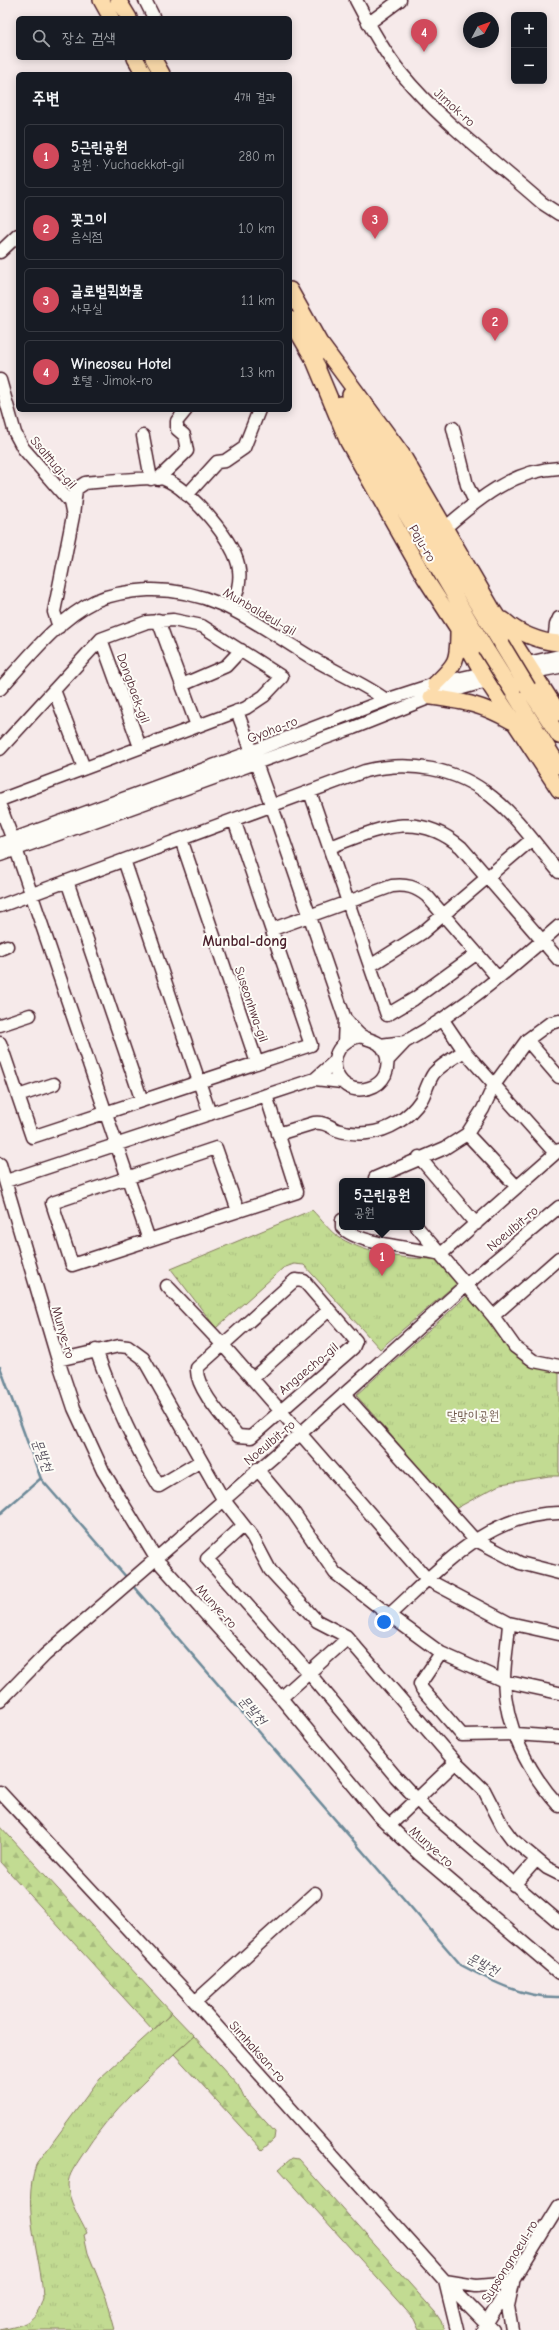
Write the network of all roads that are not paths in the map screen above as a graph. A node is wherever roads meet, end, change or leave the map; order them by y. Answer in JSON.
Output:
{"nodes":[{"id":1,"x":101,"y":0,"type":"edge"},
{"id":2,"x":118,"y":0,"type":"edge"},
{"id":3,"x":145,"y":0,"type":"edge"},
{"id":4,"x":356,"y":0,"type":"edge"},
{"id":5,"x":400,"y":0,"type":"edge"},
{"id":6,"x":110,"y":16,"type":"edge"},
{"id":7,"x":128,"y":16,"type":"edge"},
{"id":8,"x":153,"y":16,"type":"dead end"},
{"id":9,"x":369,"y":23,"type":"junction"},
{"id":10,"x":136,"y":60,"type":"edge"},
{"id":11,"x":154,"y":60,"type":"edge"},
{"id":12,"x":143,"y":72,"type":"edge"},
{"id":13,"x":161,"y":72,"type":"edge"},
{"id":14,"x":559,"y":214,"type":"edge"},
{"id":15,"x":16,"y":237,"type":"edge"},
{"id":16,"x":0,"y":252,"type":"edge"},
{"id":17,"x":293,"y":296,"type":"edge"},
{"id":18,"x":292,"y":322,"type":"edge"},
{"id":19,"x":321,"y":344,"type":"junction"},
{"id":20,"x":313,"y":358,"type":"junction"},
{"id":21,"x":0,"y":380,"type":"edge"},
{"id":22,"x":184,"y":412,"type":"edge"},
{"id":23,"x":258,"y":412,"type":"edge"},
{"id":24,"x":453,"y":428,"type":"dead end"},
{"id":25,"x":143,"y":436,"type":"dead end"},
{"id":26,"x":559,"y":468,"type":"edge"},
{"id":27,"x":155,"y":479,"type":"junction"},
{"id":28,"x":186,"y":495,"type":"junction"},
{"id":29,"x":475,"y":502,"type":"junction"},
{"id":30,"x":73,"y":516,"type":"junction"},
{"id":31,"x":445,"y":528,"type":"junction"},
{"id":32,"x":231,"y":608,"type":"junction"},
{"id":33,"x":493,"y":610,"type":"junction"},
{"id":34,"x":559,"y":618,"type":"edge"},
{"id":35,"x":158,"y":620,"type":"junction"},
{"id":36,"x":60,"y":627,"type":"junction"},
{"id":37,"x":458,"y":629,"type":"junction"},
{"id":38,"x":101,"y":639,"type":"junction"},
{"id":39,"x":557,"y":647,"type":"edge"},
{"id":40,"x":241,"y":650,"type":"junction"},
{"id":41,"x":559,"y":667,"type":"edge"},
{"id":42,"x":531,"y":668,"type":"junction"},
{"id":43,"x":485,"y":677,"type":"junction"},
{"id":44,"x":182,"y":685,"type":"junction"},
{"id":45,"x":0,"y":689,"type":"edge"},
{"id":46,"x":54,"y":690,"type":"junction"},
{"id":47,"x":433,"y":691,"type":"junction"},
{"id":48,"x":386,"y":700,"type":"junction"},
{"id":49,"x":237,"y":711,"type":"junction"},
{"id":50,"x":559,"y":713,"type":"edge"},
{"id":51,"x":514,"y":723,"type":"junction"},
{"id":52,"x":197,"y":726,"type":"junction"},
{"id":53,"x":559,"y":736,"type":"edge"},
{"id":54,"x":140,"y":747,"type":"junction"},
{"id":55,"x":0,"y":749,"type":"edge"},
{"id":56,"x":253,"y":758,"type":"junction"},
{"id":57,"x":559,"y":766,"type":"edge"},
{"id":58,"x":84,"y":768,"type":"junction"},
{"id":59,"x":559,"y":790,"type":"edge"},
{"id":60,"x":310,"y":792,"type":"junction"},
{"id":61,"x":0,"y":800,"type":"edge"},
{"id":62,"x":0,"y":806,"type":"edge"},
{"id":63,"x":272,"y":806,"type":"junction"},
{"id":64,"x":234,"y":820,"type":"junction"},
{"id":65,"x":181,"y":839,"type":"junction"},
{"id":66,"x":531,"y":840,"type":"junction"},
{"id":67,"x":0,"y":844,"type":"edge"},
{"id":68,"x":14,"y":844,"type":"junction"},
{"id":69,"x":330,"y":847,"type":"junction"},
{"id":70,"x":0,"y":855,"type":"edge"},
{"id":71,"x":124,"y":860,"type":"junction"},
{"id":72,"x":559,"y":872,"type":"edge"},
{"id":73,"x":487,"y":878,"type":"junction"},
{"id":74,"x":67,"y":881,"type":"junction"},
{"id":75,"x":31,"y":894,"type":"junction"},
{"id":76,"x":349,"y":902,"type":"junction"},
{"id":77,"x":0,"y":906,"type":"edge"},
{"id":78,"x":444,"y":915,"type":"junction"},
{"id":79,"x":310,"y":916,"type":"junction"},
{"id":80,"x":559,"y":926,"type":"edge"},
{"id":81,"x":273,"y":929,"type":"junction"},
{"id":82,"x":542,"y":940,"type":"junction"},
{"id":83,"x":476,"y":954,"type":"junction"},
{"id":84,"x":559,"y":960,"type":"edge"},
{"id":85,"x":370,"y":966,"type":"junction"},
{"id":86,"x":498,"y":978,"type":"junction"},
{"id":87,"x":30,"y":1015,"type":"dead end"},
{"id":88,"x":345,"y":1019,"type":"junction"},
{"id":89,"x":443,"y":1020,"type":"junction"},
{"id":90,"x":559,"y":1021,"type":"edge"},
{"id":91,"x":0,"y":1025,"type":"edge"},
{"id":92,"x":361,"y":1036,"type":"junction"},
{"id":93,"x":527,"y":1040,"type":"junction"},
{"id":94,"x":344,"y":1042,"type":"junction"},
{"id":95,"x":405,"y":1042,"type":"junction"},
{"id":96,"x":0,"y":1043,"type":"edge"},
{"id":97,"x":380,"y":1044,"type":"junction"},
{"id":98,"x":464,"y":1051,"type":"junction"},
{"id":99,"x":387,"y":1061,"type":"junction"},
{"id":100,"x":334,"y":1062,"type":"junction"},
{"id":101,"x":257,"y":1063,"type":"junction"},
{"id":102,"x":559,"y":1077,"type":"edge"},
{"id":103,"x":315,"y":1079,"type":"junction"},
{"id":104,"x":200,"y":1082,"type":"junction"},
{"id":105,"x":342,"y":1082,"type":"junction"},
{"id":106,"x":54,"y":1084,"type":"dead end"},
{"id":107,"x":494,"y":1085,"type":"junction"},
{"id":108,"x":266,"y":1095,"type":"junction"},
{"id":109,"x":18,"y":1096,"type":"junction"},
{"id":110,"x":142,"y":1101,"type":"junction"},
{"id":111,"x":106,"y":1113,"type":"junction"},
{"id":112,"x":210,"y":1114,"type":"junction"},
{"id":113,"x":278,"y":1134,"type":"junction"},
{"id":114,"x":467,"y":1134,"type":"junction"},
{"id":115,"x":116,"y":1145,"type":"junction"},
{"id":116,"x":557,"y":1151,"type":"edge"},
{"id":117,"x":419,"y":1157,"type":"junction"},
{"id":118,"x":0,"y":1164,"type":"edge"},
{"id":119,"x":127,"y":1176,"type":"junction"},
{"id":120,"x":379,"y":1178,"type":"edge"},
{"id":121,"x":6,"y":1181,"type":"junction"},
{"id":122,"x":517,"y":1187,"type":"junction"},
{"id":123,"x":559,"y":1207,"type":"edge"},
{"id":124,"x":238,"y":1211,"type":"junction"},
{"id":125,"x":476,"y":1224,"type":"junction"},
{"id":126,"x":344,"y":1230,"type":"edge"},
{"id":127,"x":420,"y":1230,"type":"edge"},
{"id":128,"x":149,"y":1240,"type":"junction"},
{"id":129,"x":441,"y":1254,"type":"junction"},
{"id":130,"x":559,"y":1258,"type":"edge"},
{"id":131,"x":467,"y":1284,"type":"junction"},
{"id":132,"x":167,"y":1286,"type":"dead end"},
{"id":133,"x":329,"y":1310,"type":"junction"},
{"id":134,"x":493,"y":1316,"type":"junction"},
{"id":135,"x":222,"y":1344,"type":"junction"},
{"id":136,"x":96,"y":1350,"type":"junction"},
{"id":137,"x":58,"y":1360,"type":"junction"},
{"id":138,"x":559,"y":1366,"type":"edge"},
{"id":139,"x":252,"y":1379,"type":"junction"},
{"id":140,"x":344,"y":1394,"type":"junction"},
{"id":141,"x":280,"y":1410,"type":"junction"},
{"id":142,"x":301,"y":1433,"type":"junction"},
{"id":143,"x":201,"y":1461,"type":"junction"},
{"id":144,"x":258,"y":1469,"type":"junction"},
{"id":145,"x":223,"y":1499,"type":"junction"},
{"id":146,"x":559,"y":1513,"type":"edge"},
{"id":147,"x":243,"y":1526,"type":"junction"},
{"id":148,"x":474,"y":1539,"type":"junction"},
{"id":149,"x":157,"y":1560,"type":"junction"},
{"id":150,"x":559,"y":1572,"type":"edge"},
{"id":151,"x":428,"y":1580,"type":"junction"},
{"id":152,"x":389,"y":1615,"type":"junction"},
{"id":153,"x":509,"y":1623,"type":"junction"},
{"id":154,"x":559,"y":1634,"type":"edge"},
{"id":155,"x":348,"y":1638,"type":"junction"},
{"id":156,"x":441,"y":1653,"type":"junction"},
{"id":157,"x":309,"y":1673,"type":"junction"},
{"id":158,"x":504,"y":1680,"type":"junction"},
{"id":159,"x":559,"y":1693,"type":"edge"},
{"id":160,"x":281,"y":1698,"type":"junction"},
{"id":161,"x":0,"y":1701,"type":"edge"},
{"id":162,"x":515,"y":1734,"type":"junction"},
{"id":163,"x":559,"y":1737,"type":"edge"},
{"id":164,"x":456,"y":1762,"type":"junction"},
{"id":165,"x":0,"y":1792,"type":"edge"},
{"id":166,"x":417,"y":1800,"type":"junction"},
{"id":167,"x":559,"y":1806,"type":"edge"},
{"id":168,"x":389,"y":1826,"type":"junction"},
{"id":169,"x":536,"y":1860,"type":"junction"},
{"id":170,"x":559,"y":1874,"type":"edge"},
{"id":171,"x":514,"y":1885,"type":"junction"},
{"id":172,"x":315,"y":1894,"type":"dead end"},
{"id":173,"x":559,"y":1922,"type":"edge"},
{"id":174,"x":558,"y":1970,"type":"edge"},
{"id":175,"x":195,"y":2002,"type":"junction"},
{"id":176,"x":559,"y":2206,"type":"edge"},
{"id":177,"x":445,"y":2281,"type":"junction"},
{"id":178,"x":513,"y":2283,"type":"junction"},
{"id":179,"x":487,"y":2328,"type":"edge"},
{"id":180,"x":457,"y":2330,"type":"edge"},
{"id":181,"x":512,"y":2330,"type":"edge"}],
"edges":[{"from":1,"to":6,"type":"main road"},
{"from":2,"to":7,"type":"main road"},
{"from":3,"to":8,"type":"street"},
{"from":4,"to":9,"type":"street","name":"Jimok-ro"},
{"from":5,"to":9,"type":"street"},
{"from":9,"to":14,"type":"street","name":"Jimok-ro"},
{"from":10,"to":12,"type":"main road"},
{"from":11,"to":13,"type":"main road"},
{"from":15,"to":16,"type":"street"},
{"from":17,"to":19,"type":"main road","name":"Paju-ro"},
{"from":18,"to":20,"type":"main road","name":"Paju-ro"},
{"from":19,"to":31,"type":"main road"},
{"from":19,"to":53,"type":"main road","name":"Paju-ro","bridge":true},
{"from":20,"to":37,"type":"main road"},
{"from":20,"to":57,"type":"main road","name":"Paju-ro","bridge":true},
{"from":21,"to":30,"type":"street","name":"Ssalttugi-gil"},
{"from":22,"to":27,"type":"street"},
{"from":23,"to":28,"type":"street"},
{"from":24,"to":29,"type":"street"},
{"from":25,"to":27,"type":"street"},
{"from":26,"to":29,"type":"street"},
{"from":27,"to":28,"type":"street","name":"Ssalttugi-gil"},
{"from":27,"to":30,"type":"street","name":"Ssalttugi-gil"},
{"from":28,"to":32,"type":"street","name":"Ssalttugi-gil"},
{"from":29,"to":31,"type":"street"},
{"from":30,"to":36,"type":"street","name":"Ssalttugi-gil"},
{"from":31,"to":33,"type":"main road"},
{"from":32,"to":36,"type":"street","name":"Munbaldeul-gil"},
{"from":32,"to":48,"type":"street","name":"Munbaldeul-gil"},
{"from":33,"to":39,"type":"main road"},
{"from":33,"to":42,"type":"main road"},
{"from":34,"to":39,"type":"street"},
{"from":35,"to":38,"type":"street"},
{"from":35,"to":40,"type":"street"},
{"from":35,"to":44,"type":"street"},
{"from":36,"to":45,"type":"street","name":"Munbaldeul-gil"},
{"from":37,"to":43,"type":"main road"},
{"from":37,"to":47,"type":"main road"},
{"from":38,"to":46,"type":"street"},
{"from":38,"to":54,"type":"street","name":"Dongbaek-gil"},
{"from":39,"to":42,"type":"street","name":"Gyoha-ro"},
{"from":40,"to":44,"type":"street"},
{"from":40,"to":49,"type":"street"},
{"from":41,"to":42,"type":"street","name":"Gyoha-ro"},
{"from":42,"to":43,"type":"street","name":"Gyoha-ro"},
{"from":42,"to":50,"type":"main road"},
{"from":43,"to":47,"type":"street","name":"Gyoha-ro"},
{"from":43,"to":51,"type":"main road"},
{"from":44,"to":52,"type":"street"},
{"from":46,"to":55,"type":"street"},
{"from":46,"to":58,"type":"street"},
{"from":47,"to":48,"type":"street","name":"Gyoha-ro"},
{"from":47,"to":51,"type":"main road"},
{"from":47,"to":56,"type":"street","name":"Gyoha-ro"},
{"from":48,"to":56,"type":"street","name":"Gyoha-ro"},
{"from":49,"to":52,"type":"street"},
{"from":49,"to":56,"type":"street"},
{"from":51,"to":59,"type":"main road"},
{"from":52,"to":54,"type":"street"},
{"from":54,"to":58,"type":"street"},
{"from":56,"to":63,"type":"street"},
{"from":56,"to":68,"type":"street","name":"Gyoha-ro"},
{"from":58,"to":61,"type":"street"},
{"from":60,"to":63,"type":"street"},
{"from":60,"to":66,"type":"street"},
{"from":60,"to":69,"type":"street"},
{"from":62,"to":68,"type":"street"},
{"from":63,"to":64,"type":"street"},
{"from":63,"to":79,"type":"street"},
{"from":64,"to":65,"type":"street"},
{"from":64,"to":81,"type":"street","name":"Suseonhwa-gil"},
{"from":65,"to":71,"type":"street"},
{"from":65,"to":101,"type":"street","name":"Suseonhwa-gil"},
{"from":66,"to":72,"type":"street"},
{"from":66,"to":73,"type":"street"},
{"from":67,"to":68,"type":"street","name":"Gyoha-ro"},
{"from":68,"to":70,"type":"street","name":"Gyoha-ro"},
{"from":68,"to":75,"type":"street"},
{"from":69,"to":73,"type":"street"},
{"from":69,"to":76,"type":"street"},
{"from":71,"to":74,"type":"street"},
{"from":71,"to":104,"type":"street"},
{"from":73,"to":78,"type":"street"},
{"from":73,"to":82,"type":"street"},
{"from":74,"to":75,"type":"street"},
{"from":74,"to":110,"type":"street"},
{"from":75,"to":77,"type":"street"},
{"from":75,"to":111,"type":"street"},
{"from":76,"to":78,"type":"street"},
{"from":76,"to":79,"type":"street"},
{"from":76,"to":85,"type":"street"},
{"from":78,"to":83,"type":"street"},
{"from":78,"to":85,"type":"street"},
{"from":79,"to":81,"type":"street"},
{"from":79,"to":88,"type":"street"},
{"from":80,"to":82,"type":"street"},
{"from":81,"to":101,"type":"street","name":"Suseonhwa-gil"},
{"from":82,"to":84,"type":"street"},
{"from":82,"to":86,"type":"street"},
{"from":83,"to":85,"type":"street"},
{"from":83,"to":86,"type":"street"},
{"from":86,"to":89,"type":"street"},
{"from":87,"to":91,"type":"street"},
{"from":88,"to":92,"type":"street"},
{"from":88,"to":94,"type":"street"},
{"from":89,"to":95,"type":"street"},
{"from":89,"to":98,"type":"street"},
{"from":90,"to":93,"type":"street"},
{"from":92,"to":94,"type":"street"},
{"from":92,"to":97,"type":"street"},
{"from":93,"to":102,"type":"street"},
{"from":93,"to":107,"type":"street"},
{"from":94,"to":100,"type":"street"},
{"from":95,"to":97,"type":"street"},
{"from":95,"to":99,"type":"street"},
{"from":96,"to":109,"type":"street","name":"Suseonhwa-gil"},
{"from":97,"to":99,"type":"street"},
{"from":98,"to":107,"type":"street"},
{"from":98,"to":113,"type":"street"},
{"from":99,"to":105,"type":"street"},
{"from":100,"to":103,"type":"street"},
{"from":100,"to":105,"type":"street"},
{"from":101,"to":104,"type":"street","name":"Suseonhwa-gil"},
{"from":103,"to":105,"type":"street"},
{"from":103,"to":108,"type":"street"},
{"from":104,"to":110,"type":"street","name":"Suseonhwa-gil"},
{"from":104,"to":112,"type":"street"},
{"from":106,"to":109,"type":"street"},
{"from":107,"to":114,"type":"street"},
{"from":107,"to":116,"type":"street"},
{"from":108,"to":112,"type":"street"},
{"from":108,"to":113,"type":"street"},
{"from":109,"to":111,"type":"street","name":"Suseonhwa-gil"},
{"from":110,"to":111,"type":"street","name":"Suseonhwa-gil"},
{"from":111,"to":115,"type":"street"},
{"from":112,"to":115,"type":"street"},
{"from":113,"to":124,"type":"street"},
{"from":114,"to":117,"type":"street"},
{"from":114,"to":122,"type":"street"},
{"from":115,"to":119,"type":"street"},
{"from":115,"to":121,"type":"street"},
{"from":116,"to":122,"type":"street"},
{"from":117,"to":120,"type":"street"},
{"from":117,"to":125,"type":"street"},
{"from":118,"to":121,"type":"street","name":"Munye-ro"},
{"from":119,"to":124,"type":"street"},
{"from":119,"to":128,"type":"street"},
{"from":119,"to":128,"type":"street"},
{"from":121,"to":137,"type":"street","name":"Munye-ro"},
{"from":122,"to":125,"type":"street"},
{"from":123,"to":131,"type":"street","name":"Noeulbit-ro"},
{"from":124,"to":128,"type":"street"},
{"from":125,"to":129,"type":"street"},
{"from":126,"to":129,"type":"street"},
{"from":127,"to":129,"type":"street"},
{"from":129,"to":131,"type":"street"},
{"from":130,"to":134,"type":"street"},
{"from":131,"to":134,"type":"street"},
{"from":131,"to":140,"type":"street","name":"Noeulbit-ro"},
{"from":132,"to":135,"type":"street"},
{"from":133,"to":135,"type":"street","name":"Angaecho-gil"},
{"from":133,"to":139,"type":"street"},
{"from":133,"to":141,"type":"street","name":"Angaecho-gil"},
{"from":134,"to":138,"type":"street"},
{"from":135,"to":139,"type":"street","name":"Angaecho-gil"},
{"from":135,"to":141,"type":"street","name":"Angaecho-gil"},
{"from":136,"to":137,"type":"street"},
{"from":136,"to":143,"type":"street"},
{"from":136,"to":143,"type":"street"},
{"from":137,"to":149,"type":"street","name":"Munye-ro"},
{"from":139,"to":141,"type":"street","name":"Angaecho-gil"},
{"from":140,"to":142,"type":"street","name":"Noeulbit-ro"},
{"from":140,"to":148,"type":"street"},
{"from":141,"to":142,"type":"street"},
{"from":142,"to":144,"type":"street","name":"Noeulbit-ro"},
{"from":142,"to":151,"type":"street"},
{"from":143,"to":145,"type":"street"},
{"from":144,"to":145,"type":"street","name":"Noeulbit-ro"},
{"from":144,"to":152,"type":"street"},
{"from":145,"to":147,"type":"street"},
{"from":145,"to":149,"type":"street","name":"Noeulbit-ro"},
{"from":146,"to":148,"type":"street"},
{"from":147,"to":155,"type":"street"},
{"from":147,"to":157,"type":"street"},
{"from":148,"to":150,"type":"street"},
{"from":148,"to":151,"type":"street"},
{"from":149,"to":160,"type":"street","name":"Munye-ro"},
{"from":149,"to":161,"type":"street","name":"Noeulbit-ro"},
{"from":151,"to":152,"type":"street"},
{"from":151,"to":153,"type":"street"},
{"from":152,"to":156,"type":"street"},
{"from":153,"to":154,"type":"street"},
{"from":153,"to":158,"type":"street"},
{"from":155,"to":157,"type":"street"},
{"from":155,"to":164,"type":"street"},
{"from":156,"to":158,"type":"street"},
{"from":156,"to":162,"type":"street"},
{"from":157,"to":160,"type":"street"},
{"from":157,"to":166,"type":"street"},
{"from":158,"to":159,"type":"street"},
{"from":158,"to":162,"type":"street"},
{"from":160,"to":168,"type":"street","name":"Munye-ro"},
{"from":162,"to":163,"type":"street"},
{"from":162,"to":167,"type":"street"},
{"from":164,"to":166,"type":"street"},
{"from":164,"to":169,"type":"street"},
{"from":165,"to":175,"type":"street","name":"Simhaksan-ro"},
{"from":166,"to":168,"type":"street"},
{"from":166,"to":171,"type":"street"},
{"from":168,"to":174,"type":"street","name":"Munye-ro"},
{"from":169,"to":170,"type":"street"},
{"from":169,"to":171,"type":"street"},
{"from":171,"to":173,"type":"street"},
{"from":172,"to":175,"type":"street"},
{"from":175,"to":177,"type":"street","name":"Simhaksan-ro"},
{"from":176,"to":178,"type":"street","name":"Supsongnoeul-ro"},
{"from":177,"to":178,"type":"street"},
{"from":177,"to":179,"type":"street","name":"Simhaksan-ro"},
{"from":177,"to":180,"type":"street"},
{"from":178,"to":179,"type":"street","name":"Supsongnoeul-ro"},
{"from":178,"to":181,"type":"street"}]}
